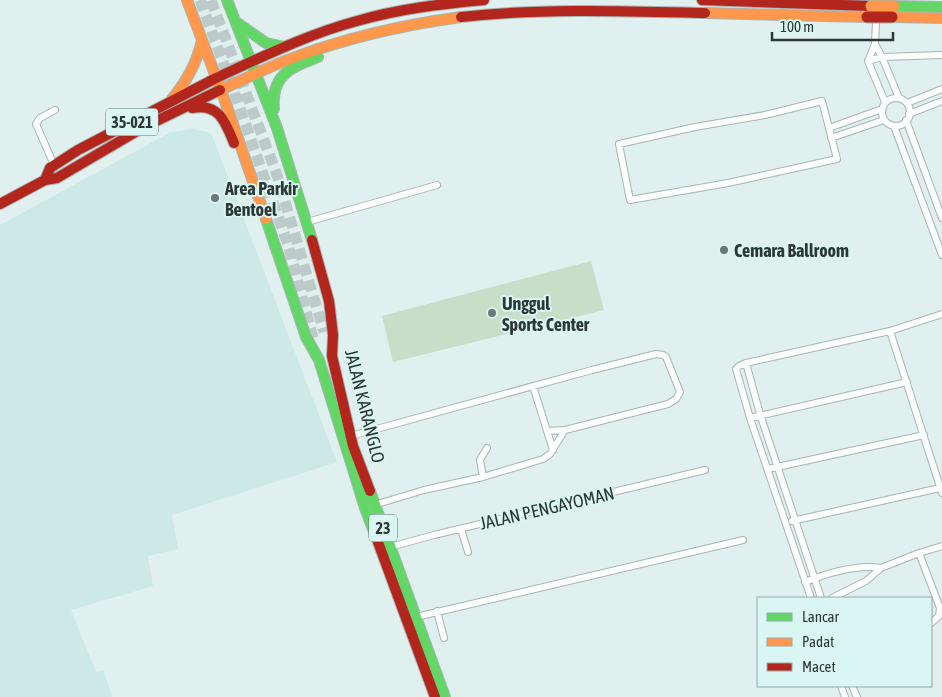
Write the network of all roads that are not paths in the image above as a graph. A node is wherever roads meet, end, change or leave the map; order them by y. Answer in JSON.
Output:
{"nodes":[{"id":1,"x":187,"y":0,"type":"edge"},
{"id":2,"x":227,"y":0,"type":"edge"},
{"id":3,"x":484,"y":0,"type":"edge"},
{"id":4,"x":702,"y":0,"type":"edge"},
{"id":5,"x":871,"y":7,"type":"edge"},
{"id":6,"x":942,"y":7,"type":"edge"},
{"id":7,"x":543,"y":10,"type":"junction"},
{"id":8,"x":893,"y":12,"type":"junction"},
{"id":9,"x":942,"y":18,"type":"edge"},
{"id":10,"x":236,"y":22,"type":"junction"},
{"id":11,"x":202,"y":40,"type":"junction"},
{"id":12,"x":875,"y":44,"type":"junction"},
{"id":13,"x":285,"y":48,"type":"junction"},
{"id":14,"x":942,"y":55,"type":"edge"},
{"id":15,"x":882,"y":58,"type":"junction"},
{"id":16,"x":868,"y":61,"type":"junction"},
{"id":17,"x":252,"y":62,"type":"junction"},
{"id":18,"x":256,"y":75,"type":"junction"},
{"id":19,"x":216,"y":78,"type":"junction"},
{"id":20,"x":942,"y":88,"type":"edge"},
{"id":21,"x":220,"y":90,"type":"junction"},
{"id":22,"x":899,"y":98,"type":"junction"},
{"id":23,"x":942,"y":101,"type":"edge"},
{"id":24,"x":885,"y":102,"type":"junction"},
{"id":25,"x":907,"y":103,"type":"junction"},
{"id":26,"x":170,"y":108,"type":"junction"},
{"id":27,"x":882,"y":109,"type":"junction"},
{"id":28,"x":55,"y":110,"type":"dead end"},
{"id":29,"x":908,"y":117,"type":"junction"},
{"id":30,"x":884,"y":120,"type":"junction"},
{"id":31,"x":894,"y":126,"type":"junction"},
{"id":32,"x":277,"y":128,"type":"junction"},
{"id":33,"x":829,"y":128,"type":"junction"},
{"id":34,"x":831,"y":138,"type":"junction"},
{"id":35,"x":54,"y":166,"type":"junction"},
{"id":36,"x":45,"y":180,"type":"junction"},
{"id":37,"x":436,"y":185,"type":"dead end"},
{"id":38,"x":257,"y":197,"type":"junction"},
{"id":39,"x":0,"y":204,"type":"edge"},
{"id":40,"x":942,"y":218,"type":"edge"},
{"id":41,"x":307,"y":222,"type":"junction"},
{"id":42,"x":942,"y":256,"type":"edge"},
{"id":43,"x":942,"y":314,"type":"edge"},
{"id":44,"x":890,"y":331,"type":"junction"},
{"id":45,"x":324,"y":332,"type":"tunnel mouth"},
{"id":46,"x":313,"y":338,"type":"tunnel mouth"},
{"id":47,"x":332,"y":356,"type":"junction"},
{"id":48,"x":319,"y":360,"type":"junction"},
{"id":49,"x":746,"y":363,"type":"junction"},
{"id":50,"x":907,"y":382,"type":"junction"},
{"id":51,"x":533,"y":386,"type":"junction"},
{"id":52,"x":760,"y":414,"type":"junction"},
{"id":53,"x":750,"y":418,"type":"junction"},
{"id":54,"x":565,"y":430,"type":"junction"},
{"id":55,"x":548,"y":431,"type":"junction"},
{"id":56,"x":924,"y":435,"type":"junction"},
{"id":57,"x":351,"y":436,"type":"junction"},
{"id":58,"x":487,"y":448,"type":"dead end"},
{"id":59,"x":553,"y":450,"type":"junction"},
{"id":60,"x":778,"y":467,"type":"junction"},
{"id":61,"x":768,"y":469,"type":"junction"},
{"id":62,"x":705,"y":470,"type":"dead end"},
{"id":63,"x":483,"y":477,"type":"junction"},
{"id":64,"x":941,"y":490,"type":"edge"},
{"id":65,"x":370,"y":506,"type":"junction"},
{"id":66,"x":795,"y":520,"type":"junction"},
{"id":67,"x":786,"y":522,"type":"junction"},
{"id":68,"x":461,"y":529,"type":"junction"},
{"id":69,"x":744,"y":540,"type":"dead end"},
{"id":70,"x":942,"y":546,"type":"edge"},
{"id":71,"x":390,"y":548,"type":"junction"},
{"id":72,"x":468,"y":552,"type":"dead end"},
{"id":73,"x":919,"y":553,"type":"junction"},
{"id":74,"x":881,"y":568,"type":"junction"},
{"id":75,"x":814,"y":578,"type":"junction"},
{"id":76,"x":805,"y":582,"type":"junction"},
{"id":77,"x":811,"y":597,"type":"edge"},
{"id":78,"x":821,"y":597,"type":"edge"},
{"id":79,"x":834,"y":597,"type":"edge"},
{"id":80,"x":437,"y":611,"type":"junction"},
{"id":81,"x":416,"y":616,"type":"junction"},
{"id":82,"x":932,"y":622,"type":"edge"},
{"id":83,"x":444,"y":638,"type":"dead end"},
{"id":84,"x":436,"y":697,"type":"edge"},
{"id":85,"x":445,"y":697,"type":"edge"}],
"edges":[{"from":1,"to":11,"type":"main road","name":"JALAN KARANGLO"},
{"from":2,"to":10,"type":"main road","name":"JALAN KARANGLO"},
{"from":3,"to":13,"type":"main road"},
{"from":4,"to":5,"type":"main road"},
{"from":5,"to":7,"type":"main road"},
{"from":5,"to":8,"type":"main road","bridge":true},
{"from":5,"to":12,"type":"street"},
{"from":6,"to":8,"type":"main road"},
{"from":7,"to":18,"type":"main road"},
{"from":7,"to":32,"type":"main road"},
{"from":8,"to":9,"type":"main road"},
{"from":10,"to":13,"type":"main road"},
{"from":10,"to":17,"type":"main road","name":"JALAN KARANGLO"},
{"from":11,"to":19,"type":"main road","name":"JALAN KARANGLO"},
{"from":11,"to":26,"type":"main road","number":"35-021"},
{"from":12,"to":15,"type":"street"},
{"from":12,"to":16,"type":"street"},
{"from":13,"to":17,"type":"main road"},
{"from":14,"to":15,"type":"street"},
{"from":15,"to":16,"type":"street"},
{"from":15,"to":22,"type":"street"},
{"from":16,"to":24,"type":"street"},
{"from":17,"to":18,"type":"main road","name":"JALAN KARANGLO"},
{"from":17,"to":19,"type":"main road"},
{"from":18,"to":21,"type":"main road"},
{"from":18,"to":32,"type":"main road","name":"JALAN KARANGLO"},
{"from":19,"to":21,"type":"main road","name":"JALAN KARANGLO"},
{"from":19,"to":26,"type":"main road","number":"35-021"},
{"from":20,"to":25,"type":"street"},
{"from":21,"to":26,"type":"main road","number":"35-021"},
{"from":21,"to":38,"type":"main road","name":"JALAN KARANGLO"},
{"from":22,"to":24,"type":"street"},
{"from":22,"to":25,"type":"street"},
{"from":23,"to":29,"type":"street"},
{"from":24,"to":27,"type":"street"},
{"from":25,"to":29,"type":"street"},
{"from":26,"to":35,"type":"main road","number":"35-021"},
{"from":26,"to":36,"type":"main road","number":"35-021"},
{"from":26,"to":38,"type":"main road","number":"35-021"},
{"from":27,"to":30,"type":"street"},
{"from":27,"to":33,"type":"street"},
{"from":28,"to":35,"type":"street"},
{"from":29,"to":31,"type":"street"},
{"from":29,"to":40,"type":"street"},
{"from":30,"to":31,"type":"street"},
{"from":30,"to":34,"type":"street"},
{"from":31,"to":42,"type":"street"},
{"from":32,"to":41,"type":"main road","name":"JALAN KARANGLO"},
{"from":33,"to":34,"type":"street"},
{"from":33,"to":34,"type":"street"},
{"from":35,"to":36,"type":"main road","number":"35-021"},
{"from":36,"to":39,"type":"main road","number":"35-021"},
{"from":37,"to":41,"type":"street"},
{"from":38,"to":48,"type":"main road","name":"JALAN KARANGLO"},
{"from":41,"to":47,"type":"main road","name":"JALAN KARANGLO","number":"23"},
{"from":43,"to":44,"type":"street"},
{"from":44,"to":49,"type":"street"},
{"from":44,"to":50,"type":"street"},
{"from":45,"to":47,"type":"main road","number":"23"},
{"from":46,"to":48,"type":"main road","number":"23"},
{"from":47,"to":57,"type":"main road","name":"JALAN KARANGLO","number":"23"},
{"from":48,"to":65,"type":"main road","name":"JALAN KARANGLO","number":"23"},
{"from":49,"to":52,"type":"street"},
{"from":49,"to":53,"type":"street"},
{"from":50,"to":52,"type":"street"},
{"from":50,"to":56,"type":"street"},
{"from":51,"to":54,"type":"street"},
{"from":51,"to":55,"type":"street"},
{"from":51,"to":57,"type":"street"},
{"from":52,"to":53,"type":"street"},
{"from":52,"to":60,"type":"street"},
{"from":53,"to":61,"type":"street"},
{"from":54,"to":55,"type":"street"},
{"from":54,"to":59,"type":"street"},
{"from":55,"to":59,"type":"street"},
{"from":56,"to":60,"type":"street"},
{"from":56,"to":64,"type":"street"},
{"from":57,"to":65,"type":"main road","name":"JALAN KARANGLO","number":"23"},
{"from":58,"to":63,"type":"street"},
{"from":59,"to":63,"type":"street"},
{"from":60,"to":61,"type":"street"},
{"from":60,"to":66,"type":"street"},
{"from":61,"to":67,"type":"street"},
{"from":62,"to":68,"type":"street","name":"JALAN PENGAYOMAN"},
{"from":63,"to":65,"type":"street"},
{"from":64,"to":66,"type":"street"},
{"from":65,"to":71,"type":"main road","name":"JALAN KARANGLO","number":"23"},
{"from":65,"to":84,"type":"main road","name":"JALAN KARANGLO","number":"23"},
{"from":66,"to":67,"type":"street"},
{"from":66,"to":75,"type":"street"},
{"from":67,"to":76,"type":"street"},
{"from":68,"to":71,"type":"street","name":"JALAN PENGAYOMAN"},
{"from":68,"to":72,"type":"street"},
{"from":69,"to":80,"type":"street"},
{"from":70,"to":73,"type":"street"},
{"from":71,"to":81,"type":"main road","name":"JALAN KARANGLO","number":"23"},
{"from":73,"to":74,"type":"street"},
{"from":73,"to":82,"type":"street"},
{"from":74,"to":75,"type":"street"},
{"from":74,"to":79,"type":"street"},
{"from":75,"to":76,"type":"street"},
{"from":75,"to":78,"type":"street"},
{"from":76,"to":77,"type":"street"},
{"from":80,"to":81,"type":"street"},
{"from":80,"to":83,"type":"street"},
{"from":81,"to":85,"type":"main road","name":"JALAN KARANGLO","number":"23"}]}
